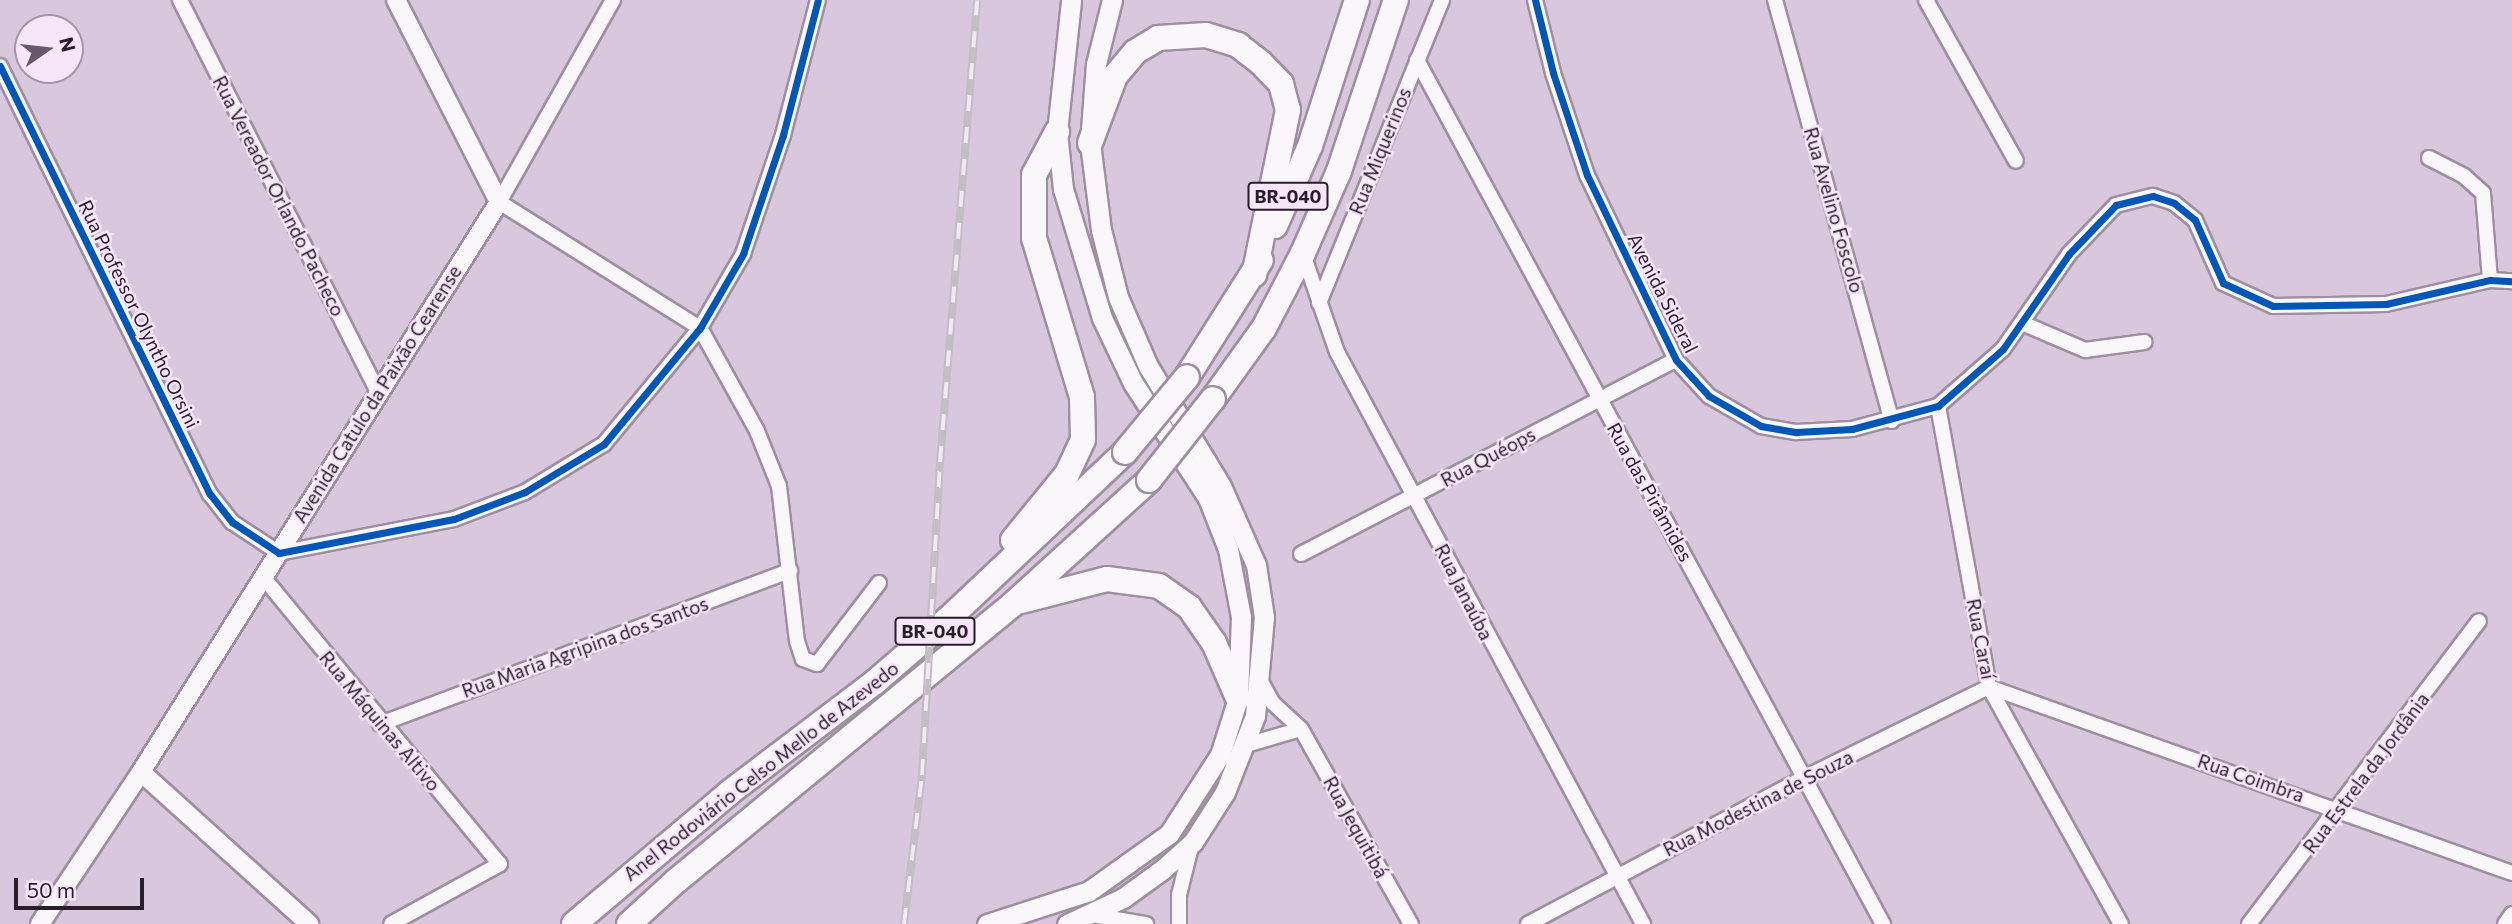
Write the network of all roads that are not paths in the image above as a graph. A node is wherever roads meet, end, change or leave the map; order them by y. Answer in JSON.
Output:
{"nodes":[{"id":1,"x":180,"y":0,"type":"edge"},
{"id":2,"x":396,"y":0,"type":"edge"},
{"id":3,"x":613,"y":0,"type":"edge"},
{"id":4,"x":818,"y":0,"type":"edge"},
{"id":5,"x":1071,"y":0,"type":"edge"},
{"id":6,"x":1112,"y":0,"type":"edge"},
{"id":7,"x":1357,"y":0,"type":"edge"},
{"id":8,"x":1396,"y":0,"type":"edge"},
{"id":9,"x":1442,"y":0,"type":"edge"},
{"id":10,"x":1535,"y":0,"type":"edge"},
{"id":11,"x":1775,"y":0,"type":"edge"},
{"id":12,"x":1926,"y":0,"type":"edge"},
{"id":13,"x":1417,"y":60,"type":"junction"},
{"id":14,"x":0,"y":66,"type":"edge"},
{"id":15,"x":1057,"y":132,"type":"junction"},
{"id":16,"x":1090,"y":143,"type":"junction"},
{"id":17,"x":2429,"y":158,"type":"dead end"},
{"id":18,"x":2017,"y":161,"type":"dead end"},
{"id":19,"x":499,"y":202,"type":"junction"},
{"id":20,"x":1303,"y":253,"type":"junction"},
{"id":21,"x":1254,"y":275,"type":"junction"},
{"id":22,"x":2490,"y":280,"type":"junction"},
{"id":23,"x":2512,"y":281,"type":"edge"},
{"id":24,"x":1319,"y":303,"type":"junction"},
{"id":25,"x":2022,"y":323,"type":"junction"},
{"id":26,"x":700,"y":328,"type":"junction"},
{"id":27,"x":2144,"y":342,"type":"dead end"},
{"id":28,"x":1676,"y":360,"type":"junction"},
{"id":29,"x":378,"y":392,"type":"junction"},
{"id":30,"x":1598,"y":399,"type":"junction"},
{"id":31,"x":1938,"y":406,"type":"junction"},
{"id":32,"x":1892,"y":421,"type":"junction"},
{"id":33,"x":1415,"y":496,"type":"junction"},
{"id":34,"x":279,"y":553,"type":"junction"},
{"id":35,"x":1301,"y":554,"type":"dead end"},
{"id":36,"x":790,"y":571,"type":"junction"},
{"id":37,"x":263,"y":577,"type":"junction"},
{"id":38,"x":879,"y":583,"type":"dead end"},
{"id":39,"x":1014,"y":603,"type":"junction"},
{"id":40,"x":948,"y":620,"type":"junction"},
{"id":41,"x":2479,"y":621,"type":"dead end"},
{"id":42,"x":1260,"y":680,"type":"junction"},
{"id":43,"x":1989,"y":687,"type":"junction"},
{"id":44,"x":1238,"y":698,"type":"junction"},
{"id":45,"x":380,"y":723,"type":"junction"},
{"id":46,"x":1301,"y":729,"type":"junction"},
{"id":47,"x":1247,"y":745,"type":"junction"},
{"id":48,"x":141,"y":772,"type":"junction"},
{"id":49,"x":1806,"y":777,"type":"junction"},
{"id":50,"x":2340,"y":810,"type":"junction"},
{"id":51,"x":1193,"y":842,"type":"junction"},
{"id":52,"x":2512,"y":873,"type":"edge"},
{"id":53,"x":1618,"y":876,"type":"junction"},
{"id":54,"x":2512,"y":914,"type":"edge"},
{"id":55,"x":1092,"y":915,"type":"junction"},
{"id":56,"x":40,"y":924,"type":"edge"},
{"id":57,"x":309,"y":924,"type":"edge"},
{"id":58,"x":391,"y":924,"type":"edge"},
{"id":59,"x":574,"y":924,"type":"edge"},
{"id":60,"x":629,"y":924,"type":"edge"},
{"id":61,"x":987,"y":924,"type":"edge"},
{"id":62,"x":1067,"y":924,"type":"edge"},
{"id":63,"x":1146,"y":924,"type":"edge"},
{"id":64,"x":1179,"y":924,"type":"edge"},
{"id":65,"x":1411,"y":924,"type":"edge"},
{"id":66,"x":1528,"y":924,"type":"edge"},
{"id":67,"x":1643,"y":924,"type":"edge"},
{"id":68,"x":1884,"y":924,"type":"edge"},
{"id":69,"x":2121,"y":924,"type":"edge"},
{"id":70,"x":2249,"y":924,"type":"edge"},
{"id":71,"x":2505,"y":924,"type":"edge"}],
"edges":[{"from":1,"to":29,"type":"street","name":"Rua Vereador Orlando Pacheco"},
{"from":2,"to":19,"type":"street"},
{"from":3,"to":19,"type":"street","name":"Avenida Catulo da Paixão Cearense"},
{"from":4,"to":26,"type":"street"},
{"from":5,"to":15,"type":"main road"},
{"from":6,"to":16,"type":"main road"},
{"from":7,"to":21,"type":"highway","name":"Anel Rodoviário Celso Mello de Azevedo","number":"BR-040"},
{"from":8,"to":20,"type":"highway","name":"Anel Rodoviário Celso Mello de Azevedo","number":"BR-040"},
{"from":9,"to":13,"type":"street","name":"Rua Miquerinos"},
{"from":10,"to":28,"type":"street","name":"Avenida Sideral"},
{"from":11,"to":32,"type":"street","name":"Rua Avelino Foscolo"},
{"from":12,"to":18,"type":"street"},
{"from":13,"to":24,"type":"street","name":"Rua Miquerinos"},
{"from":13,"to":30,"type":"street","name":"Rua das Pirâmides"},
{"from":14,"to":34,"type":"street","name":"Rua Professor Olyntho Orsini"},
{"from":15,"to":40,"type":"highway"},
{"from":15,"to":44,"type":"main road"},
{"from":16,"to":21,"type":"highway"},
{"from":16,"to":42,"type":"main road"},
{"from":17,"to":22,"type":"street"},
{"from":19,"to":26,"type":"street"},
{"from":19,"to":29,"type":"street","name":"Avenida Catulo da Paixão Cearense"},
{"from":20,"to":24,"type":"street","name":"Rua Janaúba"},
{"from":20,"to":39,"type":"highway","name":"Anel Rodoviário Celso Mello de Azevedo","number":"BR-040","bridge":true},
{"from":21,"to":40,"type":"highway","name":"Anel Rodoviário Celso Mello de Azevedo","number":"BR-040","bridge":true},
{"from":22,"to":23,"type":"street","name":"Avenida Sideral"},
{"from":22,"to":25,"type":"street","name":"Avenida Sideral"},
{"from":24,"to":33,"type":"street","name":"Rua Janaúba"},
{"from":25,"to":27,"type":"street"},
{"from":25,"to":31,"type":"street","name":"Avenida Sideral"},
{"from":26,"to":34,"type":"street"},
{"from":26,"to":36,"type":"street"},
{"from":28,"to":30,"type":"street","name":"Rua Quéops"},
{"from":28,"to":32,"type":"street","name":"Avenida Sideral"},
{"from":29,"to":34,"type":"street","name":"Avenida Catulo da Paixão Cearense"},
{"from":30,"to":33,"type":"street","name":"Rua Quéops"},
{"from":30,"to":49,"type":"street","name":"Rua das Pirâmides"},
{"from":31,"to":32,"type":"street","name":"Avenida Sideral"},
{"from":31,"to":43,"type":"street","name":"Rua Caraí"},
{"from":33,"to":35,"type":"street","name":"Rua Quéops"},
{"from":33,"to":53,"type":"street","name":"Rua Janaúba"},
{"from":34,"to":37,"type":"street","name":"Avenida Catulo da Paixão Cearense"},
{"from":36,"to":38,"type":"street"},
{"from":36,"to":45,"type":"street","name":"Rua Maria Agripina dos Santos"},
{"from":37,"to":45,"type":"street","name":"Rua Máquinas Altivo"},
{"from":37,"to":48,"type":"street","name":"Avenida Catulo da Paixão Cearense"},
{"from":39,"to":44,"type":"highway"},
{"from":39,"to":60,"type":"highway","name":"Anel Rodoviário Celso Mello de Azevedo","number":"BR-040"},
{"from":40,"to":59,"type":"highway","name":"Anel Rodoviário Celso Mello de Azevedo","number":"BR-040"},
{"from":41,"to":50,"type":"street","name":"Rua Estrela da Jordânia"},
{"from":42,"to":46,"type":"street","name":"Rua Jequitibá"},
{"from":42,"to":47,"type":"main road"},
{"from":43,"to":49,"type":"street","name":"Rua Modestina de Souza"},
{"from":43,"to":50,"type":"street","name":"Rua Coimbra"},
{"from":43,"to":69,"type":"street","name":"Rua Caraí"},
{"from":44,"to":61,"type":"main road"},
{"from":45,"to":58,"type":"street","name":"Rua Máquinas Altivo"},
{"from":46,"to":47,"type":"street"},
{"from":46,"to":65,"type":"street","name":"Rua Jequitibá"},
{"from":47,"to":51,"type":"main road"},
{"from":48,"to":56,"type":"street","name":"Avenida Catulo da Paixão Cearense"},
{"from":48,"to":57,"type":"street"},
{"from":49,"to":53,"type":"street","name":"Rua Modestina de Souza"},
{"from":49,"to":68,"type":"street","name":"Rua das Pirâmides"},
{"from":50,"to":52,"type":"street","name":"Rua Coimbra"},
{"from":50,"to":70,"type":"street","name":"Rua Estrela da Jordânia"},
{"from":51,"to":55,"type":"main road"},
{"from":51,"to":64,"type":"street"},
{"from":53,"to":66,"type":"street","name":"Rua Modestina de Souza"},
{"from":53,"to":67,"type":"street","name":"Rua Janaúba"},
{"from":54,"to":71,"type":"street"},
{"from":55,"to":62,"type":"main road"},
{"from":55,"to":63,"type":"street"}]}
